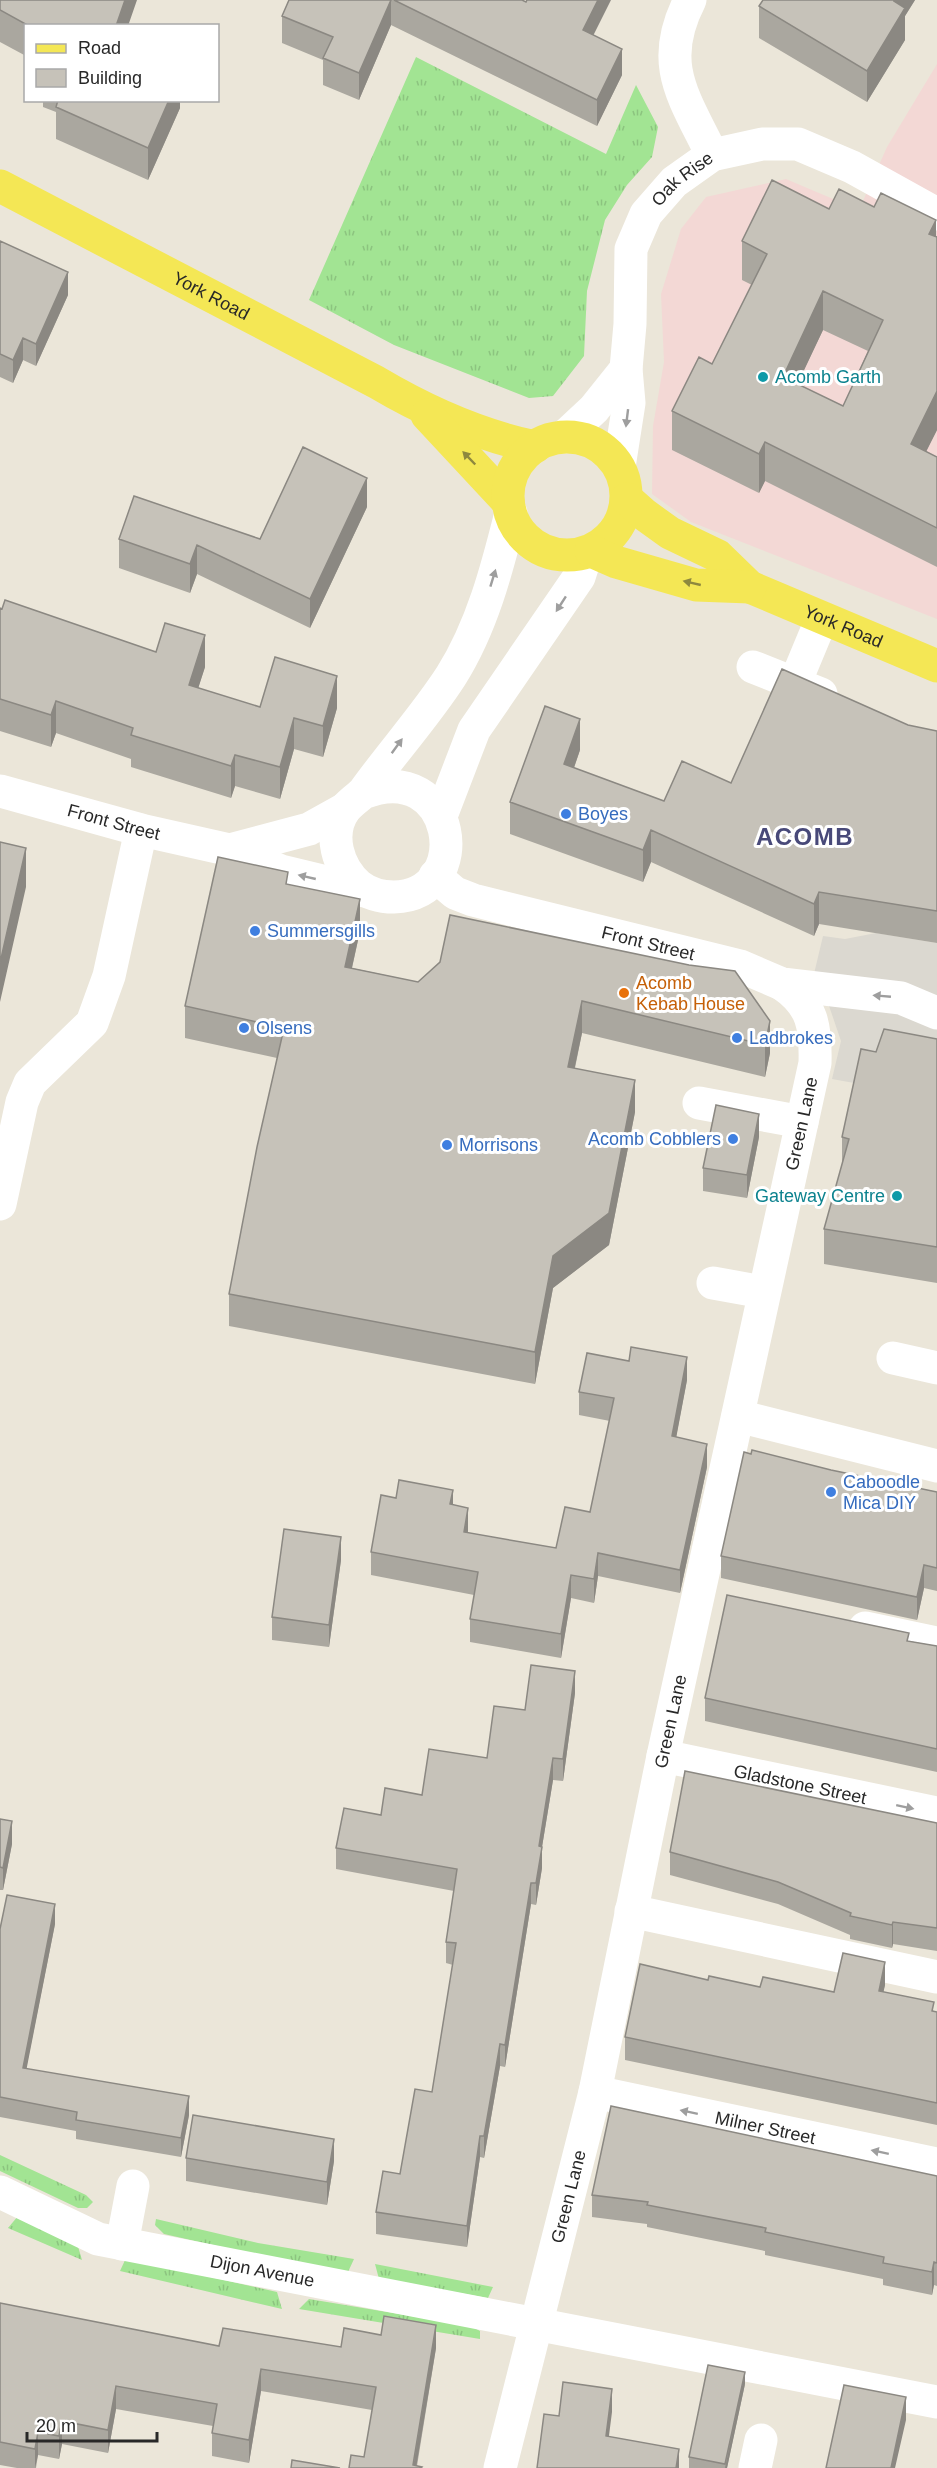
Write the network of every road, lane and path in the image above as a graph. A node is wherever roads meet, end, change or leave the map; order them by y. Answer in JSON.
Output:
{"nodes":[{"id":1,"x":690,"y":0,"type":"edge"},
{"id":2,"x":712,"y":155,"type":"junction"},
{"id":3,"x":0,"y":186,"type":"edge"},
{"id":4,"x":937,"y":214,"type":"edge"},
{"id":5,"x":626,"y":369,"type":"junction"},
{"id":6,"x":421,"y":409,"type":"junction"},
{"id":7,"x":549,"y":442,"type":"junction"},
{"id":8,"x":619,"y":467,"type":"junction"},
{"id":9,"x":627,"y":499,"type":"junction"},
{"id":10,"x":509,"y":507,"type":"junction"},
{"id":11,"x":589,"y":552,"type":"junction"},
{"id":12,"x":750,"y":587,"type":"junction"},
{"id":13,"x":822,"y":618,"type":"junction"},
{"id":14,"x":937,"y":666,"type":"edge"},
{"id":15,"x":753,"y":667,"type":"dead end"},
{"id":16,"x":795,"y":684,"type":"junction"},
{"id":17,"x":850,"y":706,"type":"edge"},
{"id":18,"x":0,"y":791,"type":"edge"},
{"id":19,"x":354,"y":801,"type":"junction"},
{"id":20,"x":441,"y":816,"type":"junction"},
{"id":21,"x":141,"y":831,"type":"junction"},
{"id":22,"x":230,"y":850,"type":"junction"},
{"id":23,"x":435,"y":876,"type":"junction"},
{"id":24,"x":364,"y":891,"type":"junction"},
{"id":25,"x":782,"y":984,"type":"junction"},
{"id":26,"x":937,"y":1013,"type":"edge"},
{"id":27,"x":11,"y":1100,"type":"edge"},
{"id":28,"x":699,"y":1103,"type":"dead end"},
{"id":29,"x":802,"y":1122,"type":"junction"},
{"id":30,"x":0,"y":1204,"type":"edge"},
{"id":31,"x":713,"y":1283,"type":"dead end"},
{"id":32,"x":763,"y":1292,"type":"junction"},
{"id":33,"x":893,"y":1358,"type":"dead end"},
{"id":34,"x":937,"y":1368,"type":"edge"},
{"id":35,"x":738,"y":1416,"type":"junction"},
{"id":36,"x":937,"y":1466,"type":"edge"},
{"id":37,"x":699,"y":1593,"type":"junction"},
{"id":38,"x":733,"y":1600,"type":"edge"},
{"id":39,"x":835,"y":1622,"type":"edge"},
{"id":40,"x":937,"y":1643,"type":"edge"},
{"id":41,"x":663,"y":1756,"type":"junction"},
{"id":42,"x":937,"y":1814,"type":"edge"},
{"id":43,"x":631,"y":1911,"type":"junction"},
{"id":44,"x":937,"y":1977,"type":"edge"},
{"id":45,"x":595,"y":2092,"type":"junction"},
{"id":46,"x":937,"y":2164,"type":"edge"},
{"id":47,"x":133,"y":2186,"type":"dead end"},
{"id":48,"x":0,"y":2192,"type":"edge"},
{"id":49,"x":122,"y":2244,"type":"junction"},
{"id":50,"x":535,"y":2323,"type":"junction"},
{"id":51,"x":937,"y":2402,"type":"edge"},
{"id":52,"x":500,"y":2468,"type":"edge"}],
"edges":[{"from":1,"to":2,"type":"street"},
{"from":2,"to":4,"type":"street","name":"Oak Rise"},
{"from":2,"to":5,"type":"street","name":"Oak Rise"},
{"from":3,"to":6,"type":"main road","name":"York Road"},
{"from":5,"to":7,"type":"street"},
{"from":5,"to":8,"type":"street","name":"Oak Rise","one_way":true},
{"from":6,"to":7,"type":"main road","name":"York Road"},
{"from":10,"to":6,"type":"main road","name":"York Road","one_way":true},
{"from":7,"to":8,"type":"main road"},
{"from":7,"to":10,"type":"main road"},
{"from":8,"to":9,"type":"main road"},
{"from":9,"to":11,"type":"main road"},
{"from":9,"to":12,"type":"main road","name":"York Road"},
{"from":10,"to":11,"type":"main road"},
{"from":19,"to":10,"type":"street","one_way":true},
{"from":12,"to":11,"type":"main road","name":"York Road","one_way":true},
{"from":11,"to":20,"type":"street","one_way":true},
{"from":12,"to":13,"type":"main road","name":"York Road"},
{"from":13,"to":14,"type":"main road","name":"York Road"},
{"from":13,"to":16,"type":"street"},
{"from":15,"to":16,"type":"street"},
{"from":16,"to":17,"type":"street"},
{"from":18,"to":21,"type":"street","name":"Front Street"},
{"from":19,"to":20,"type":"street"},
{"from":19,"to":22,"type":"street","name":"Front Street"},
{"from":19,"to":24,"type":"street"},
{"from":20,"to":23,"type":"street"},
{"from":21,"to":22,"type":"street","name":"Front Street"},
{"from":21,"to":27,"type":"street"},
{"from":24,"to":22,"type":"street","name":"Front Street","one_way":true},
{"from":23,"to":24,"type":"street"},
{"from":23,"to":25,"type":"street","name":"Front Street"},
{"from":26,"to":25,"type":"street","name":"Front Street","one_way":true},
{"from":25,"to":29,"type":"street","name":"Green Lane"},
{"from":27,"to":30,"type":"street"},
{"from":28,"to":29,"type":"street"},
{"from":29,"to":32,"type":"street","name":"Green Lane"},
{"from":31,"to":32,"type":"street"},
{"from":32,"to":35,"type":"street","name":"Green Lane"},
{"from":33,"to":34,"type":"street"},
{"from":35,"to":36,"type":"street"},
{"from":35,"to":37,"type":"street","name":"Green Lane"},
{"from":37,"to":38,"type":"street"},
{"from":37,"to":41,"type":"street","name":"Green Lane"},
{"from":39,"to":40,"type":"street"},
{"from":41,"to":42,"type":"street","name":"Gladstone Street","one_way":true},
{"from":41,"to":43,"type":"street","name":"Green Lane"},
{"from":43,"to":44,"type":"street"},
{"from":43,"to":45,"type":"street","name":"Green Lane"},
{"from":46,"to":45,"type":"street","name":"Milner Street","one_way":true},
{"from":45,"to":50,"type":"street","name":"Green Lane"},
{"from":47,"to":49,"type":"street"},
{"from":48,"to":49,"type":"street","name":"Dijon Avenue"},
{"from":49,"to":50,"type":"street","name":"Dijon Avenue"},
{"from":50,"to":51,"type":"street","name":"Dijon Avenue"},
{"from":50,"to":52,"type":"street","name":"Green Lane"}]}
